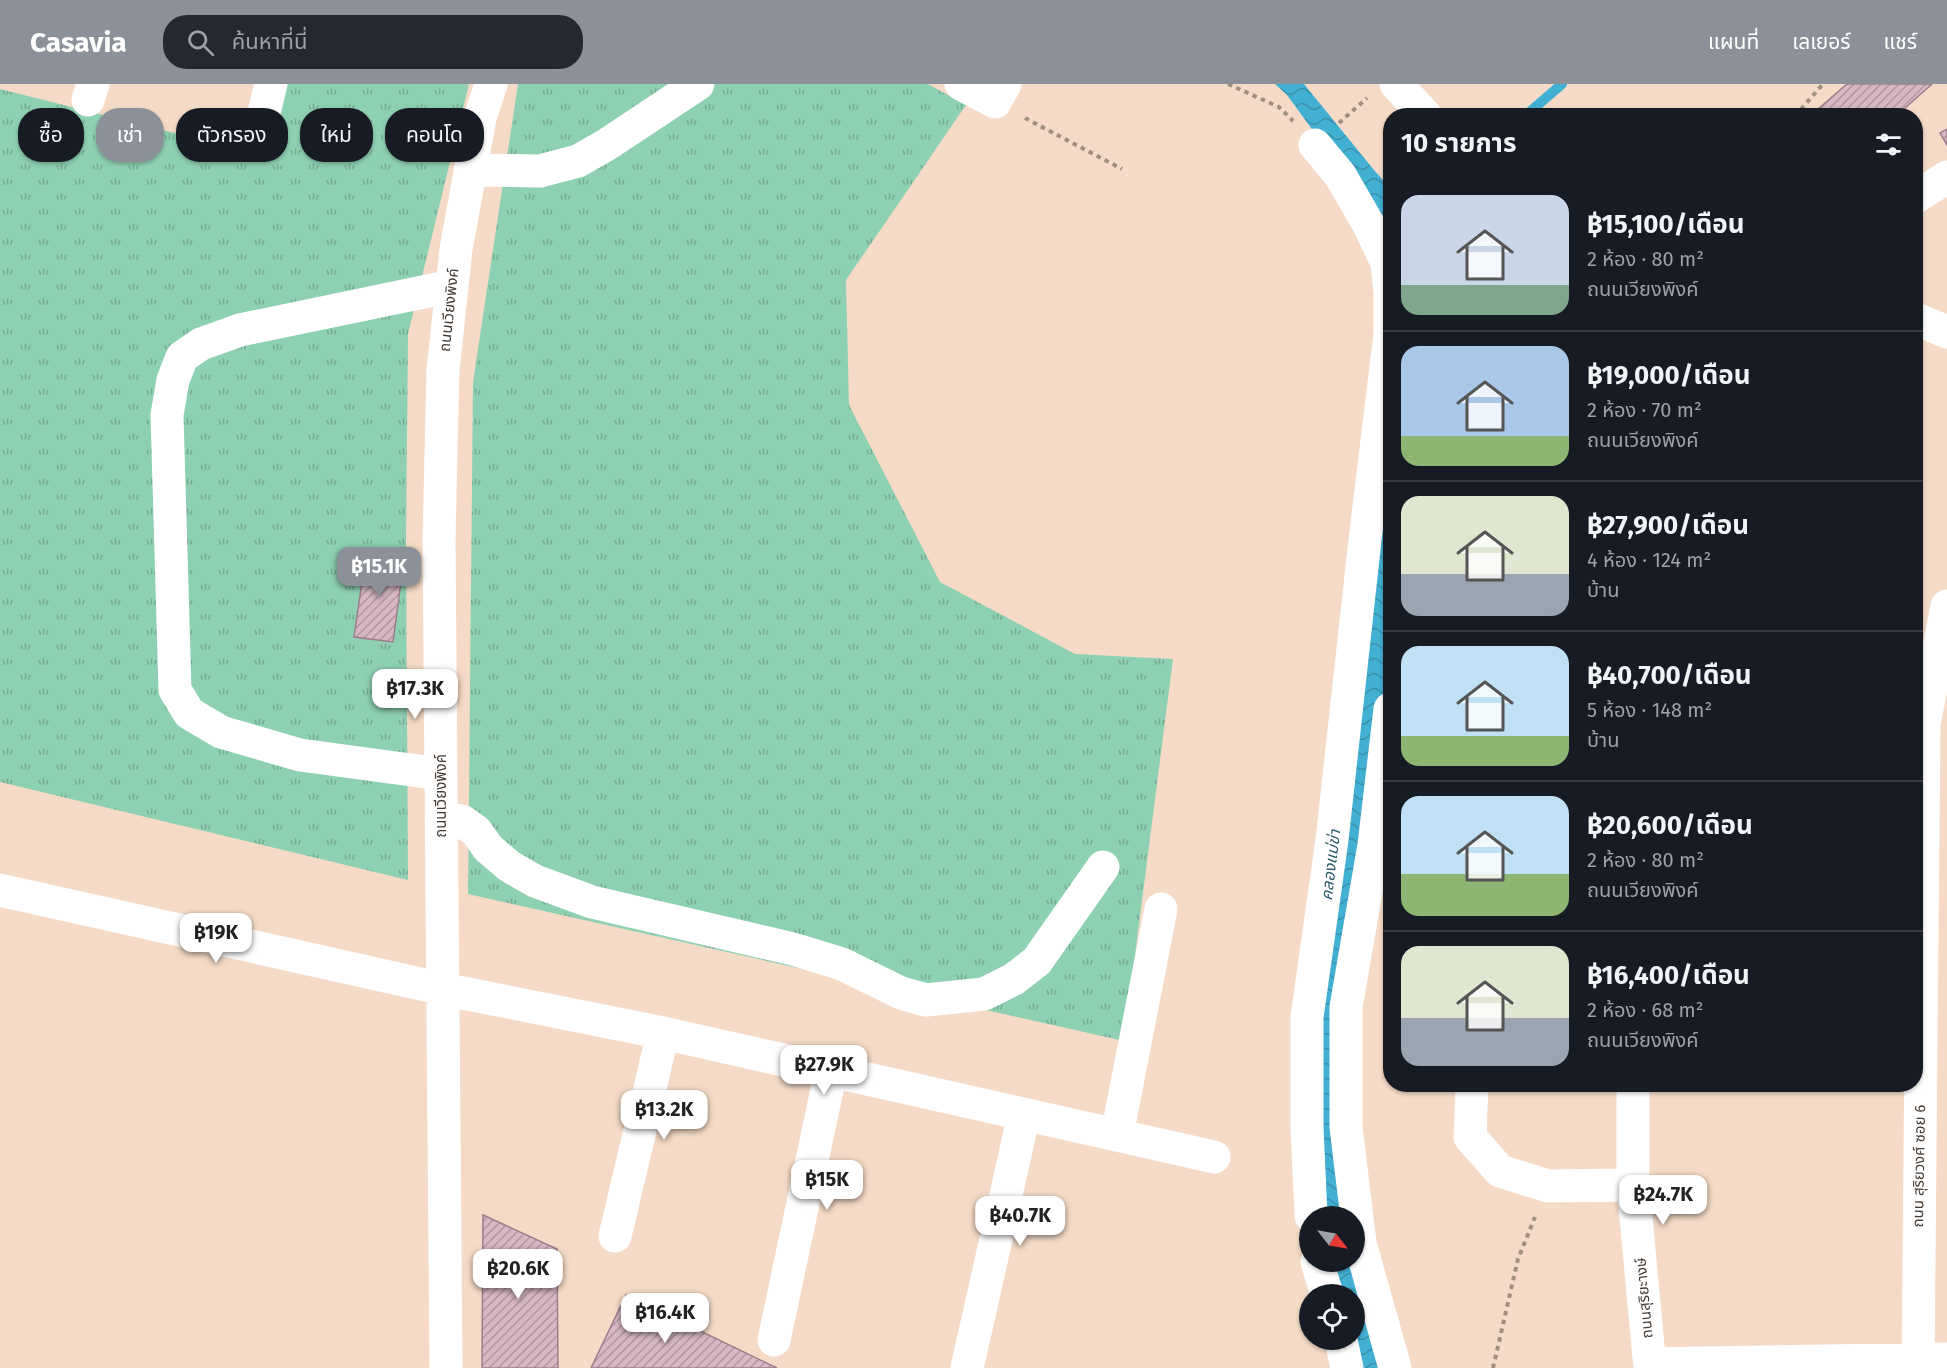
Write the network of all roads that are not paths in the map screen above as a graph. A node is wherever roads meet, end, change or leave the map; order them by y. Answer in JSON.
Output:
{"nodes":[{"id":1,"x":271,"y":84,"type":"edge"},
{"id":2,"x":491,"y":84,"type":"edge"},
{"id":3,"x":698,"y":84,"type":"edge"},
{"id":4,"x":961,"y":84,"type":"edge"},
{"id":5,"x":1386,"y":87,"type":"edge"},
{"id":6,"x":1000,"y":93,"type":"edge"},
{"id":7,"x":265,"y":108,"type":"edge"},
{"id":8,"x":1415,"y":108,"type":"edge"},
{"id":9,"x":1315,"y":145,"type":"road end"},
{"id":10,"x":470,"y":170,"type":"junction"},
{"id":11,"x":1947,"y":177,"type":"edge"},
{"id":12,"x":1923,"y":192,"type":"edge"},
{"id":13,"x":1383,"y":255,"type":"edge"},
{"id":14,"x":452,"y":286,"type":"junction"},
{"id":15,"x":1923,"y":322,"type":"edge"},
{"id":16,"x":1947,"y":332,"type":"edge"},
{"id":17,"x":1383,"y":390,"type":"edge"},
{"id":18,"x":1947,"y":606,"type":"edge"},
{"id":19,"x":1383,"y":768,"type":"edge"},
{"id":20,"x":441,"y":774,"type":"junction"},
{"id":21,"x":442,"y":818,"type":"junction"},
{"id":22,"x":1103,"y":867,"type":"dead end"},
{"id":23,"x":0,"y":890,"type":"edge"},
{"id":24,"x":1161,"y":909,"type":"dead end"},
{"id":25,"x":443,"y":989,"type":"junction"},
{"id":26,"x":663,"y":1033,"type":"junction"},
{"id":27,"x":831,"y":1071,"type":"junction"},
{"id":28,"x":1472,"y":1092,"type":"edge"},
{"id":29,"x":1633,"y":1092,"type":"edge"},
{"id":30,"x":1024,"y":1114,"type":"junction"},
{"id":31,"x":1117,"y":1135,"type":"junction"},
{"id":32,"x":1214,"y":1157,"type":"dead end"},
{"id":33,"x":1633,"y":1185,"type":"junction"},
{"id":34,"x":1311,"y":1206,"type":"edge"},
{"id":35,"x":615,"y":1236,"type":"dead end"},
{"id":36,"x":774,"y":1340,"type":"dead end"},
{"id":37,"x":1343,"y":1350,"type":"edge"},
{"id":38,"x":1927,"y":1362,"type":"edge"},
{"id":39,"x":1650,"y":1366,"type":"edge"},
{"id":40,"x":446,"y":1368,"type":"edge"},
{"id":41,"x":967,"y":1368,"type":"edge"},
{"id":42,"x":1347,"y":1368,"type":"edge"},
{"id":43,"x":1395,"y":1368,"type":"edge"}],
"edges":[{"from":1,"to":7,"type":"street"},
{"from":2,"to":10,"type":"street","name":"ถนนเวียงพิงค์"},
{"from":3,"to":10,"type":"street"},
{"from":4,"to":6,"type":"street"},
{"from":5,"to":8,"type":"street"},
{"from":9,"to":13,"type":"street"},
{"from":10,"to":14,"type":"street","name":"ถนนเวียงพิงค์"},
{"from":11,"to":12,"type":"street"},
{"from":14,"to":20,"type":"street","name":"ถนนเวียงพิงค์"},
{"from":14,"to":20,"type":"street"},
{"from":15,"to":16,"type":"street"},
{"from":17,"to":34,"type":"street"},
{"from":18,"to":38,"type":"street","name":"ถนน สุริยวงศ์ ซอย 6"},
{"from":19,"to":43,"type":"street"},
{"from":20,"to":21,"type":"street","name":"ถนนเวียงพิงค์"},
{"from":21,"to":22,"type":"street"},
{"from":21,"to":25,"type":"street","name":"ถนนเวียงพิงค์"},
{"from":23,"to":25,"type":"street"},
{"from":24,"to":31,"type":"street"},
{"from":25,"to":26,"type":"street"},
{"from":25,"to":40,"type":"street","name":"ถนนเวียงพิงค์"},
{"from":26,"to":27,"type":"street"},
{"from":26,"to":35,"type":"street"},
{"from":27,"to":30,"type":"street"},
{"from":27,"to":36,"type":"street"},
{"from":28,"to":33,"type":"street"},
{"from":29,"to":33,"type":"street","name":"ถนนสุริยะางษ์"},
{"from":30,"to":31,"type":"street"},
{"from":30,"to":41,"type":"street"},
{"from":31,"to":32,"type":"street"},
{"from":33,"to":39,"type":"street","name":"ถนนสุริยะางษ์"},
{"from":37,"to":42,"type":"street"},
{"from":38,"to":39,"type":"street"}]}
